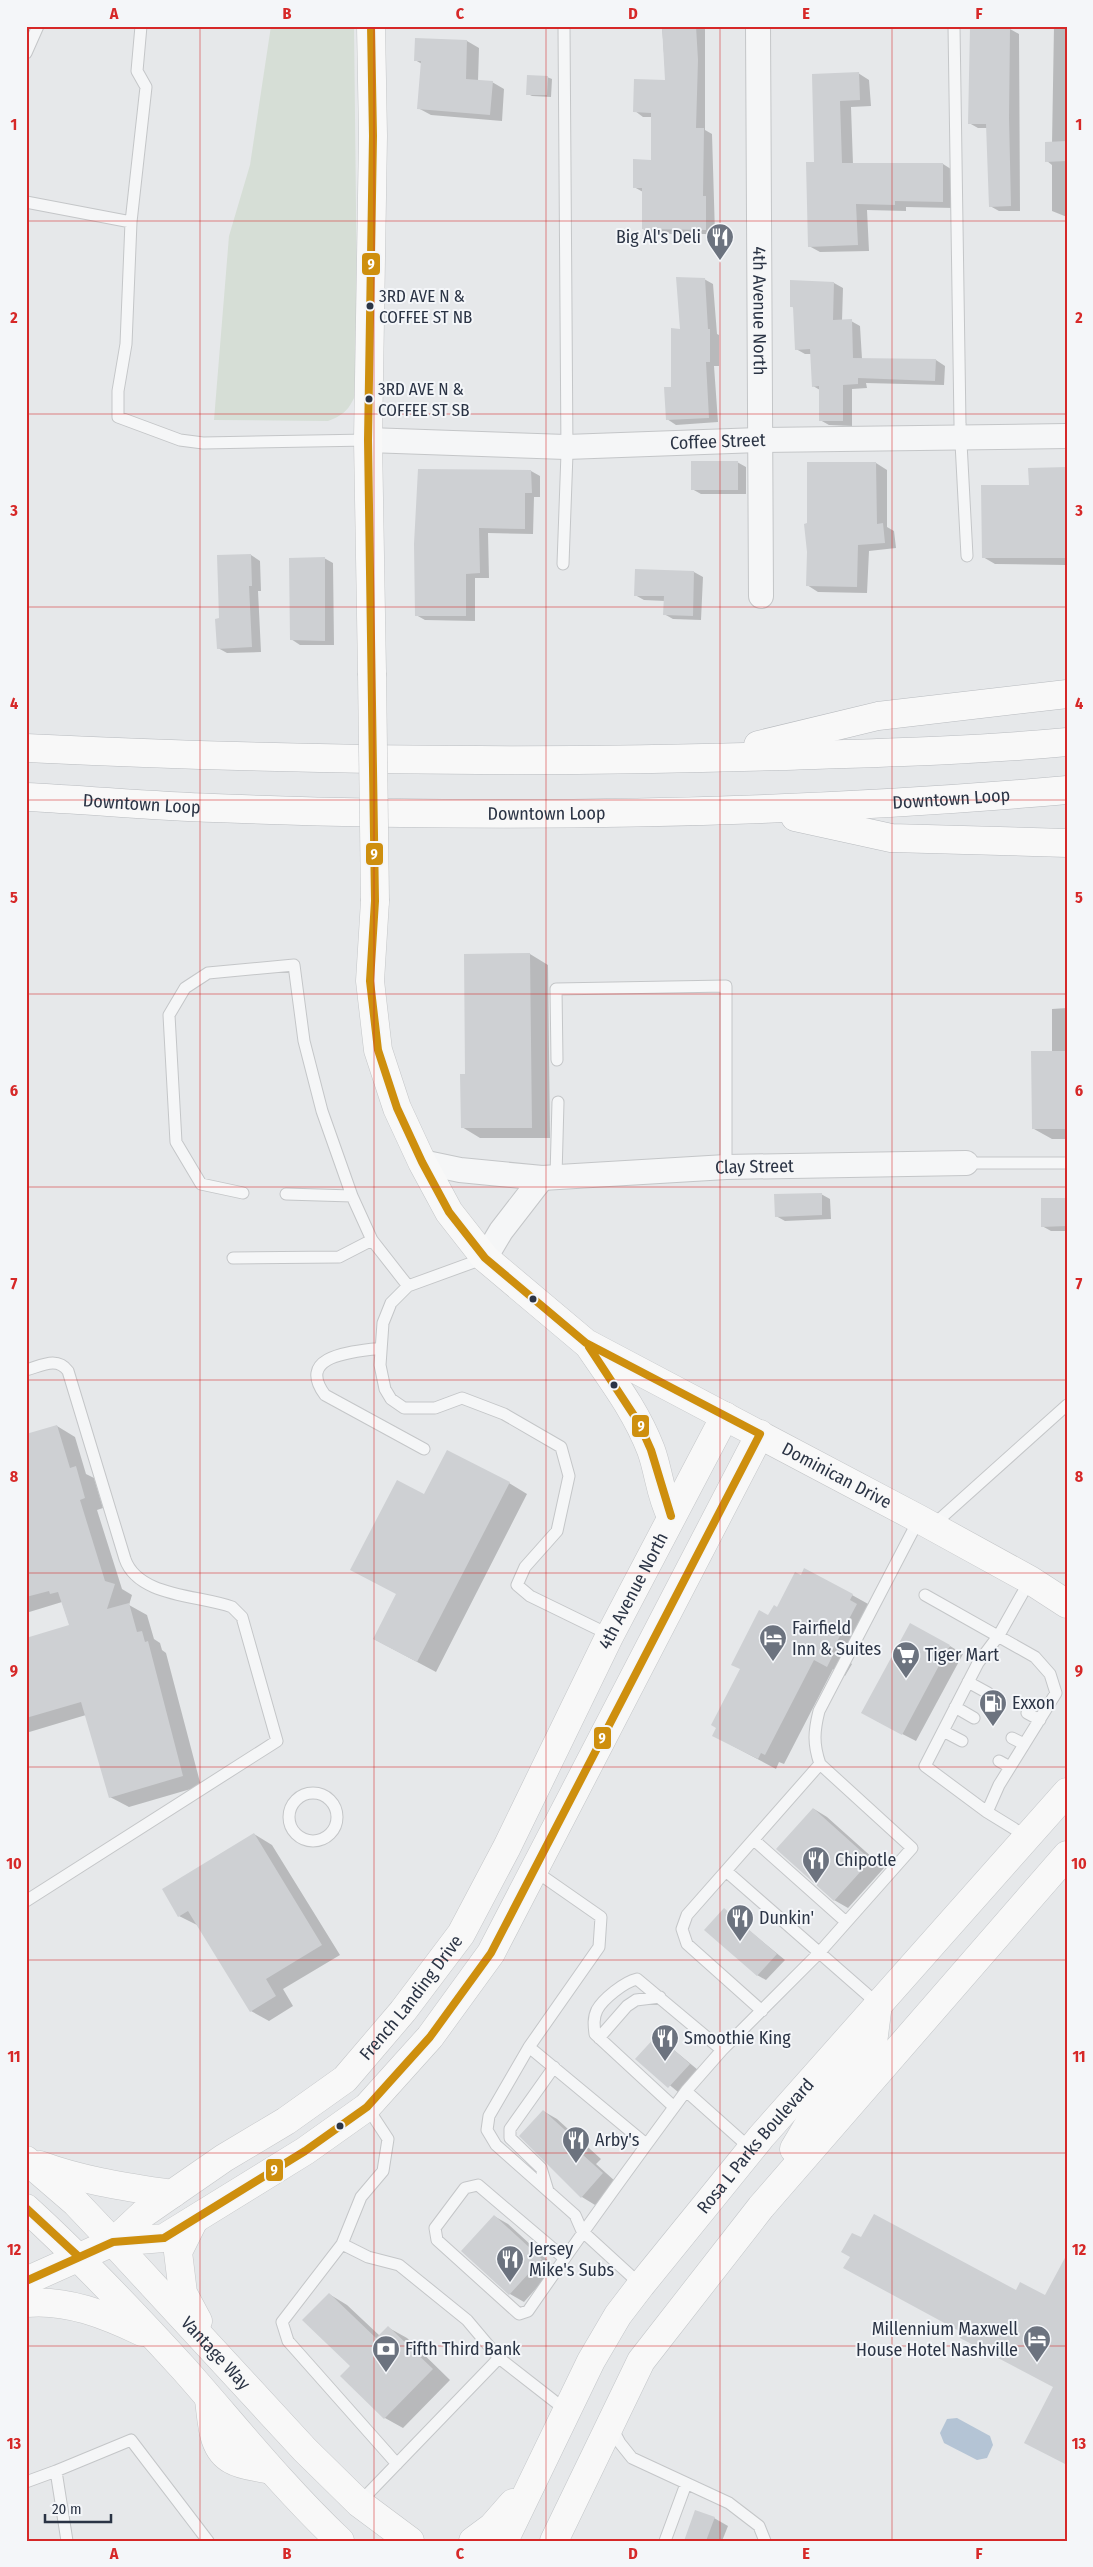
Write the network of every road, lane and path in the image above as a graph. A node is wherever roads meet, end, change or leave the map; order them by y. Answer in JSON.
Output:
{"nodes":[{"id":1,"x":38,"y":26,"type":"edge"},
{"id":2,"x":141,"y":26,"type":"edge"},
{"id":3,"x":371,"y":26,"type":"edge"},
{"id":4,"x":564,"y":26,"type":"edge"},
{"id":5,"x":758,"y":26,"type":"edge"},
{"id":6,"x":954,"y":26,"type":"edge"},
{"id":7,"x":26,"y":53,"type":"edge"},
{"id":8,"x":26,"y":202,"type":"edge"},
{"id":9,"x":131,"y":222,"type":"junction"},
{"id":10,"x":1067,"y":436,"type":"edge"},
{"id":11,"x":961,"y":437,"type":"junction"},
{"id":12,"x":368,"y":440,"type":"junction"},
{"id":13,"x":759,"y":440,"type":"junction"},
{"id":14,"x":566,"y":447,"type":"junction"},
{"id":15,"x":967,"y":556,"type":"dead end"},
{"id":16,"x":563,"y":564,"type":"dead end"},
{"id":17,"x":761,"y":596,"type":"dead end"},
{"id":18,"x":1067,"y":694,"type":"edge"},
{"id":19,"x":1067,"y":742,"type":"edge"},
{"id":20,"x":26,"y":748,"type":"edge"},
{"id":21,"x":705,"y":758,"type":"junction"},
{"id":22,"x":1067,"y":790,"type":"edge"},
{"id":23,"x":26,"y":797,"type":"edge"},
{"id":24,"x":762,"y":810,"type":"junction"},
{"id":25,"x":1067,"y":843,"type":"edge"},
{"id":26,"x":557,"y":1060,"type":"dead end"},
{"id":27,"x":558,"y":1102,"type":"dead end"},
{"id":28,"x":422,"y":1162,"type":"junction"},
{"id":29,"x":966,"y":1163,"type":"joint"},
{"id":30,"x":1067,"y":1163,"type":"edge"},
{"id":31,"x":726,"y":1168,"type":"junction"},
{"id":32,"x":549,"y":1177,"type":"junction"},
{"id":33,"x":243,"y":1193,"type":"dead end"},
{"id":34,"x":286,"y":1194,"type":"dead end"},
{"id":35,"x":352,"y":1196,"type":"junction"},
{"id":36,"x":372,"y":1240,"type":"junction"},
{"id":37,"x":233,"y":1258,"type":"dead end"},
{"id":38,"x":485,"y":1258,"type":"junction"},
{"id":39,"x":408,"y":1286,"type":"junction"},
{"id":40,"x":586,"y":1343,"type":"junction"},
{"id":41,"x":381,"y":1348,"type":"junction"},
{"id":42,"x":26,"y":1370,"type":"edge"},
{"id":43,"x":1067,"y":1405,"type":"edge"},
{"id":44,"x":725,"y":1416,"type":"junction"},
{"id":45,"x":760,"y":1434,"type":"junction"},
{"id":46,"x":424,"y":1449,"type":"dead end"},
{"id":47,"x":671,"y":1516,"type":"junction"},
{"id":48,"x":926,"y":1522,"type":"junction"},
{"id":49,"x":1030,"y":1580,"type":"junction"},
{"id":50,"x":925,"y":1595,"type":"dead end"},
{"id":51,"x":1067,"y":1604,"type":"edge"},
{"id":52,"x":610,"y":1635,"type":"junction"},
{"id":53,"x":1000,"y":1635,"type":"junction"},
{"id":54,"x":647,"y":1650,"type":"junction"},
{"id":55,"x":597,"y":1660,"type":"joint"},
{"id":56,"x":968,"y":1682,"type":"junction"},
{"id":57,"x":988,"y":1693,"type":"dead end"},
{"id":58,"x":955,"y":1708,"type":"junction"},
{"id":59,"x":1027,"y":1713,"type":"dead end"},
{"id":60,"x":974,"y":1718,"type":"dead end"},
{"id":61,"x":1040,"y":1720,"type":"junction"},
{"id":62,"x":943,"y":1731,"type":"junction"},
{"id":63,"x":1012,"y":1738,"type":"dead end"},
{"id":64,"x":962,"y":1740,"type":"dead end"},
{"id":65,"x":1024,"y":1744,"type":"junction"},
{"id":66,"x":999,"y":1761,"type":"dead end"},
{"id":67,"x":820,"y":1764,"type":"junction"},
{"id":68,"x":1010,"y":1767,"type":"junction"},
{"id":69,"x":1067,"y":1792,"type":"edge"},
{"id":70,"x":987,"y":1812,"type":"junction"},
{"id":71,"x":327,"y":1836,"type":"joint"},
{"id":72,"x":1026,"y":1836,"type":"junction"},
{"id":73,"x":754,"y":1840,"type":"junction"},
{"id":74,"x":1066,"y":1856,"type":"edge"},
{"id":75,"x":535,"y":1871,"type":"junction"},
{"id":76,"x":726,"y":1871,"type":"junction"},
{"id":77,"x":26,"y":1901,"type":"edge"},
{"id":78,"x":846,"y":1922,"type":"junction"},
{"id":79,"x":820,"y":1953,"type":"junction"},
{"id":80,"x":660,"y":1997,"type":"junction"},
{"id":81,"x":878,"y":2004,"type":"junction"},
{"id":82,"x":762,"y":2011,"type":"junction"},
{"id":83,"x":599,"y":2038,"type":"junction"},
{"id":84,"x":530,"y":2047,"type":"junction"},
{"id":85,"x":722,"y":2050,"type":"junction"},
{"id":86,"x":554,"y":2067,"type":"junction"},
{"id":87,"x":344,"y":2079,"type":"junction"},
{"id":88,"x":686,"y":2091,"type":"junction"},
{"id":89,"x":367,"y":2107,"type":"junction"},
{"id":90,"x":674,"y":2107,"type":"junction"},
{"id":91,"x":646,"y":2144,"type":"junction"},
{"id":92,"x":751,"y":2149,"type":"junction"},
{"id":93,"x":26,"y":2160,"type":"edge"},
{"id":94,"x":548,"y":2191,"type":"junction"},
{"id":95,"x":172,"y":2194,"type":"junction"},
{"id":96,"x":26,"y":2208,"type":"edge"},
{"id":97,"x":757,"y":2212,"type":"junction"},
{"id":98,"x":194,"y":2220,"type":"junction"},
{"id":99,"x":582,"y":2232,"type":"junction"},
{"id":100,"x":114,"y":2242,"type":"junction"},
{"id":101,"x":342,"y":2244,"type":"junction"},
{"id":102,"x":79,"y":2257,"type":"junction"},
{"id":103,"x":564,"y":2258,"type":"junction"},
{"id":104,"x":26,"y":2281,"type":"edge"},
{"id":105,"x":641,"y":2285,"type":"junction"},
{"id":106,"x":26,"y":2303,"type":"edge"},
{"id":107,"x":153,"y":2337,"type":"junction"},
{"id":108,"x":216,"y":2353,"type":"junction"},
{"id":109,"x":499,"y":2358,"type":"junction"},
{"id":110,"x":566,"y":2411,"type":"junction"},
{"id":111,"x":611,"y":2424,"type":"junction"},
{"id":112,"x":397,"y":2464,"type":"junction"},
{"id":113,"x":56,"y":2471,"type":"junction"},
{"id":114,"x":535,"y":2477,"type":"junction"},
{"id":115,"x":26,"y":2482,"type":"edge"},
{"id":116,"x":686,"y":2484,"type":"junction"},
{"id":117,"x":359,"y":2503,"type":"junction"},
{"id":118,"x":67,"y":2541,"type":"edge"},
{"id":119,"x":208,"y":2541,"type":"edge"},
{"id":120,"x":340,"y":2541,"type":"edge"},
{"id":121,"x":410,"y":2541,"type":"edge"},
{"id":122,"x":473,"y":2541,"type":"edge"},
{"id":123,"x":504,"y":2541,"type":"edge"},
{"id":124,"x":554,"y":2541,"type":"edge"},
{"id":125,"x":665,"y":2541,"type":"edge"},
{"id":126,"x":765,"y":2541,"type":"edge"}],
"edges":[{"from":1,"to":7,"type":"lane"},
{"from":2,"to":9,"type":"lane"},
{"from":3,"to":12,"type":"main road","name":"Dominican Drive"},
{"from":4,"to":14,"type":"lane"},
{"from":5,"to":13,"type":"street","name":"4th Avenue North"},
{"from":6,"to":11,"type":"lane"},
{"from":8,"to":9,"type":"lane"},
{"from":9,"to":12,"type":"lane"},
{"from":10,"to":11,"type":"street","name":"Coffee Street"},
{"from":11,"to":13,"type":"street","name":"Coffee Street"},
{"from":11,"to":15,"type":"lane"},
{"from":12,"to":14,"type":"street","name":"Coffee Street"},
{"from":12,"to":28,"type":"main road","name":"Dominican Drive","bridge":true},
{"from":13,"to":14,"type":"street","name":"Coffee Street"},
{"from":13,"to":17,"type":"street","name":"4th Avenue North"},
{"from":14,"to":16,"type":"lane"},
{"from":18,"to":21,"type":"main road"},
{"from":19,"to":21,"type":"main road"},
{"from":20,"to":21,"type":"main road"},
{"from":22,"to":24,"type":"main road","name":"Downtown Loop"},
{"from":23,"to":24,"type":"main road","name":"Downtown Loop"},
{"from":24,"to":25,"type":"main road"},
{"from":26,"to":31,"type":"lane"},
{"from":27,"to":32,"type":"lane"},
{"from":28,"to":32,"type":"street","name":"Clay Street"},
{"from":28,"to":38,"type":"main road","name":"Dominican Drive"},
{"from":29,"to":30,"type":"lane"},
{"from":29,"to":31,"type":"street","name":"Clay Street"},
{"from":31,"to":32,"type":"street","name":"Clay Street"},
{"from":32,"to":38,"type":"street"},
{"from":33,"to":35,"type":"lane"},
{"from":34,"to":35,"type":"lane"},
{"from":35,"to":36,"type":"lane"},
{"from":36,"to":37,"type":"lane"},
{"from":36,"to":39,"type":"lane"},
{"from":38,"to":39,"type":"lane"},
{"from":38,"to":40,"type":"main road","name":"Dominican Drive"},
{"from":39,"to":41,"type":"lane"},
{"from":40,"to":44,"type":"main road","name":"Dominican Drive"},
{"from":40,"to":47,"type":"main road"},
{"from":41,"to":46,"type":"lane"},
{"from":41,"to":52,"type":"lane"},
{"from":42,"to":77,"type":"lane"},
{"from":43,"to":48,"type":"lane"},
{"from":44,"to":45,"type":"main road","name":"Dominican Drive"},
{"from":44,"to":47,"type":"main road","name":"4th Avenue North"},
{"from":45,"to":48,"type":"main road","name":"Dominican Drive"},
{"from":45,"to":54,"type":"main road"},
{"from":47,"to":52,"type":"main road","name":"4th Avenue North"},
{"from":48,"to":49,"type":"main road","name":"Dominican Drive"},
{"from":48,"to":67,"type":"lane"},
{"from":49,"to":51,"type":"main road","name":"Dominican Drive"},
{"from":49,"to":53,"type":"lane"},
{"from":50,"to":53,"type":"lane"},
{"from":52,"to":54,"type":"main road"},
{"from":52,"to":55,"type":"main road","name":"4th Avenue North"},
{"from":53,"to":56,"type":"lane"},
{"from":53,"to":61,"type":"lane"},
{"from":54,"to":75,"type":"main road","name":"French Landing Drive"},
{"from":55,"to":87,"type":"main road","name":"French Landing Drive"},
{"from":56,"to":57,"type":"lane"},
{"from":56,"to":58,"type":"lane"},
{"from":58,"to":60,"type":"lane"},
{"from":58,"to":62,"type":"lane"},
{"from":59,"to":61,"type":"lane"},
{"from":61,"to":65,"type":"lane"},
{"from":62,"to":64,"type":"lane"},
{"from":62,"to":70,"type":"lane"},
{"from":63,"to":65,"type":"lane"},
{"from":65,"to":68,"type":"lane"},
{"from":66,"to":68,"type":"lane"},
{"from":67,"to":73,"type":"lane"},
{"from":67,"to":78,"type":"lane"},
{"from":68,"to":70,"type":"lane"},
{"from":69,"to":72,"type":"main road","name":"Rosa L Parks Boulevard"},
{"from":70,"to":72,"type":"lane"},
{"from":71,"to":71,"type":"lane"},
{"from":72,"to":81,"type":"main road","name":"Rosa L Parks Boulevard"},
{"from":73,"to":76,"type":"lane"},
{"from":73,"to":78,"type":"lane"},
{"from":74,"to":97,"type":"main road"},
{"from":75,"to":84,"type":"lane"},
{"from":75,"to":89,"type":"main road","name":"French Landing Drive"},
{"from":76,"to":79,"type":"lane"},
{"from":76,"to":82,"type":"lane"},
{"from":78,"to":79,"type":"lane"},
{"from":79,"to":81,"type":"lane"},
{"from":79,"to":82,"type":"lane"},
{"from":80,"to":83,"type":"lane"},
{"from":80,"to":83,"type":"lane"},
{"from":80,"to":85,"type":"lane"},
{"from":81,"to":92,"type":"main road","name":"Rosa L Parks Boulevard"},
{"from":81,"to":97,"type":"main road"},
{"from":82,"to":85,"type":"lane"},
{"from":83,"to":90,"type":"lane"},
{"from":84,"to":86,"type":"lane"},
{"from":84,"to":94,"type":"lane"},
{"from":85,"to":88,"type":"lane"},
{"from":86,"to":91,"type":"lane"},
{"from":86,"to":94,"type":"lane"},
{"from":87,"to":89,"type":"main road"},
{"from":87,"to":95,"type":"main road","name":"French Landing Drive"},
{"from":88,"to":90,"type":"lane"},
{"from":88,"to":92,"type":"lane"},
{"from":89,"to":98,"type":"main road","name":"French Landing Drive"},
{"from":89,"to":101,"type":"lane"},
{"from":90,"to":91,"type":"lane"},
{"from":91,"to":99,"type":"lane"},
{"from":92,"to":105,"type":"main road","name":"Rosa L Parks Boulevard"},
{"from":93,"to":95,"type":"main road"},
{"from":93,"to":100,"type":"main road","name":"Vantage Way"},
{"from":94,"to":99,"type":"lane"},
{"from":95,"to":100,"type":"main road","name":"French Landing Drive"},
{"from":96,"to":102,"type":"main road","name":"Vantage Way"},
{"from":97,"to":111,"type":"main road"},
{"from":98,"to":100,"type":"main road","name":"French Landing Drive"},
{"from":98,"to":108,"type":"main road"},
{"from":99,"to":103,"type":"lane"},
{"from":99,"to":105,"type":"lane"},
{"from":100,"to":102,"type":"main road","name":"French Landing Drive"},
{"from":100,"to":108,"type":"main road","name":"Vantage Way"},
{"from":101,"to":109,"type":"lane"},
{"from":101,"to":112,"type":"lane"},
{"from":102,"to":104,"type":"main road","name":"French Landing Drive"},
{"from":102,"to":107,"type":"main road","name":"Vantage Way"},
{"from":103,"to":103,"type":"lane"},
{"from":105,"to":110,"type":"main road","name":"Rosa L Parks Boulevard"},
{"from":106,"to":107,"type":"main road"},
{"from":107,"to":120,"type":"main road","name":"Vantage Way"},
{"from":108,"to":117,"type":"main road","name":"Vantage Way"},
{"from":109,"to":110,"type":"lane"},
{"from":109,"to":112,"type":"lane"},
{"from":110,"to":114,"type":"main road","name":"Rosa L Parks Boulevard"},
{"from":111,"to":116,"type":"lane"},
{"from":111,"to":124,"type":"main road"},
{"from":112,"to":117,"type":"lane"},
{"from":113,"to":115,"type":"lane"},
{"from":113,"to":118,"type":"lane"},
{"from":113,"to":119,"type":"lane"},
{"from":114,"to":122,"type":"main road"},
{"from":114,"to":123,"type":"main road","name":"Rosa L Parks Boulevard"},
{"from":116,"to":125,"type":"lane"},
{"from":116,"to":126,"type":"lane"},
{"from":117,"to":121,"type":"main road","name":"Vantage Way"}]}
